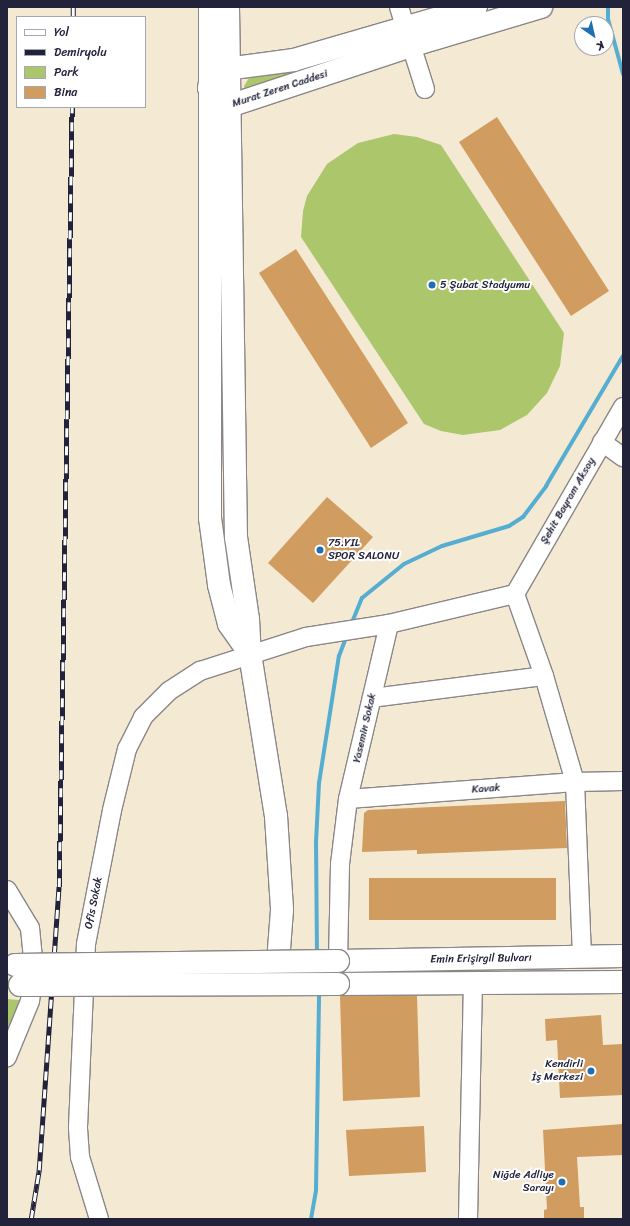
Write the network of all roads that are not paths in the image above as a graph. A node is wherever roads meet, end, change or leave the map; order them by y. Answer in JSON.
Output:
{"nodes":[{"id":1,"x":210,"y":7,"type":"edge"},
{"id":2,"x":228,"y":7,"type":"edge"},
{"id":3,"x":399,"y":7,"type":"edge"},
{"id":4,"x":476,"y":7,"type":"edge"},
{"id":5,"x":541,"y":7,"type":"edge"},
{"id":6,"x":407,"y":37,"type":"junction"},
{"id":7,"x":228,"y":69,"type":"junction"},
{"id":8,"x":209,"y":88,"type":"junction"},
{"id":9,"x":425,"y":89,"type":"dead end"},
{"id":10,"x":228,"y":106,"type":"junction"},
{"id":11,"x":623,"y":408,"type":"edge"},
{"id":12,"x":602,"y":442,"type":"junction"},
{"id":13,"x":623,"y":457,"type":"edge"},
{"id":14,"x":515,"y":594,"type":"junction"},
{"id":15,"x":389,"y":624,"type":"junction"},
{"id":16,"x":250,"y":654,"type":"junction"},
{"id":17,"x":544,"y":676,"type":"junction"},
{"id":18,"x":372,"y":698,"type":"junction"},
{"id":19,"x":623,"y":781,"type":"edge"},
{"id":20,"x":575,"y":782,"type":"junction"},
{"id":21,"x":348,"y":799,"type":"junction"},
{"id":22,"x":7,"y":890,"type":"edge"},
{"id":23,"x":7,"y":910,"type":"edge"},
{"id":24,"x":30,"y":928,"type":"junction"},
{"id":25,"x":623,"y":956,"type":"edge"},
{"id":26,"x":582,"y":958,"type":"junction"},
{"id":27,"x":338,"y":961,"type":"junction"},
{"id":28,"x":278,"y":962,"type":"junction"},
{"id":29,"x":12,"y":975,"type":"edge"},
{"id":30,"x":623,"y":982,"type":"edge"},
{"id":31,"x":473,"y":983,"type":"junction"},
{"id":32,"x":7,"y":1058,"type":"edge"},
{"id":33,"x":99,"y":1219,"type":"edge"},
{"id":34,"x":468,"y":1219,"type":"edge"}],
"edges":[{"from":1,"to":8,"type":"main road"},
{"from":2,"to":7,"type":"main road"},
{"from":3,"to":6,"type":"street"},
{"from":4,"to":6,"type":"main road","name":"Murat Zeren Caddesi"},
{"from":5,"to":6,"type":"main road","name":"Murat Zeren Caddesi"},
{"from":6,"to":7,"type":"main road","name":"Murat Zeren Caddesi"},
{"from":6,"to":9,"type":"street"},
{"from":6,"to":10,"type":"main road","name":"Murat Zeren Caddesi"},
{"from":7,"to":8,"type":"main road","name":"Murat Zeren Caddesi"},
{"from":7,"to":10,"type":"main road"},
{"from":8,"to":10,"type":"main road","name":"Murat Zeren Caddesi"},
{"from":8,"to":16,"type":"main road"},
{"from":10,"to":16,"type":"main road"},
{"from":11,"to":12,"type":"street","name":"Şehit Bayram Aksoy"},
{"from":12,"to":13,"type":"street"},
{"from":12,"to":14,"type":"street","name":"Şehit Bayram Aksoy"},
{"from":14,"to":15,"type":"street"},
{"from":14,"to":17,"type":"street"},
{"from":15,"to":16,"type":"street","name":"Ofis Sokak"},
{"from":15,"to":18,"type":"street","name":"Yasemin Sokak"},
{"from":16,"to":28,"type":"main road"},
{"from":16,"to":33,"type":"street","name":"Ofis Sokak"},
{"from":17,"to":18,"type":"street"},
{"from":17,"to":20,"type":"street"},
{"from":18,"to":21,"type":"street","name":"Yasemin Sokak"},
{"from":19,"to":20,"type":"street","name":"Kavak"},
{"from":20,"to":21,"type":"street","name":"Kavak"},
{"from":20,"to":26,"type":"street"},
{"from":21,"to":27,"type":"street","name":"Yasemin Sokak"},
{"from":22,"to":24,"type":"street"},
{"from":23,"to":24,"type":"street"},
{"from":24,"to":32,"type":"street"},
{"from":25,"to":26,"type":"main road","name":"Emin Erişirgil Bulvarı"},
{"from":26,"to":27,"type":"main road","name":"Emin Erişirgil Bulvarı"},
{"from":27,"to":28,"type":"main road","name":"Emin Erişirgil Bulvarı","bridge":true},
{"from":28,"to":29,"type":"main road","name":"Emin Erişirgil Bulvarı","bridge":true},
{"from":29,"to":31,"type":"main road","bridge":true},
{"from":30,"to":31,"type":"main road"},
{"from":31,"to":34,"type":"street"}]}
